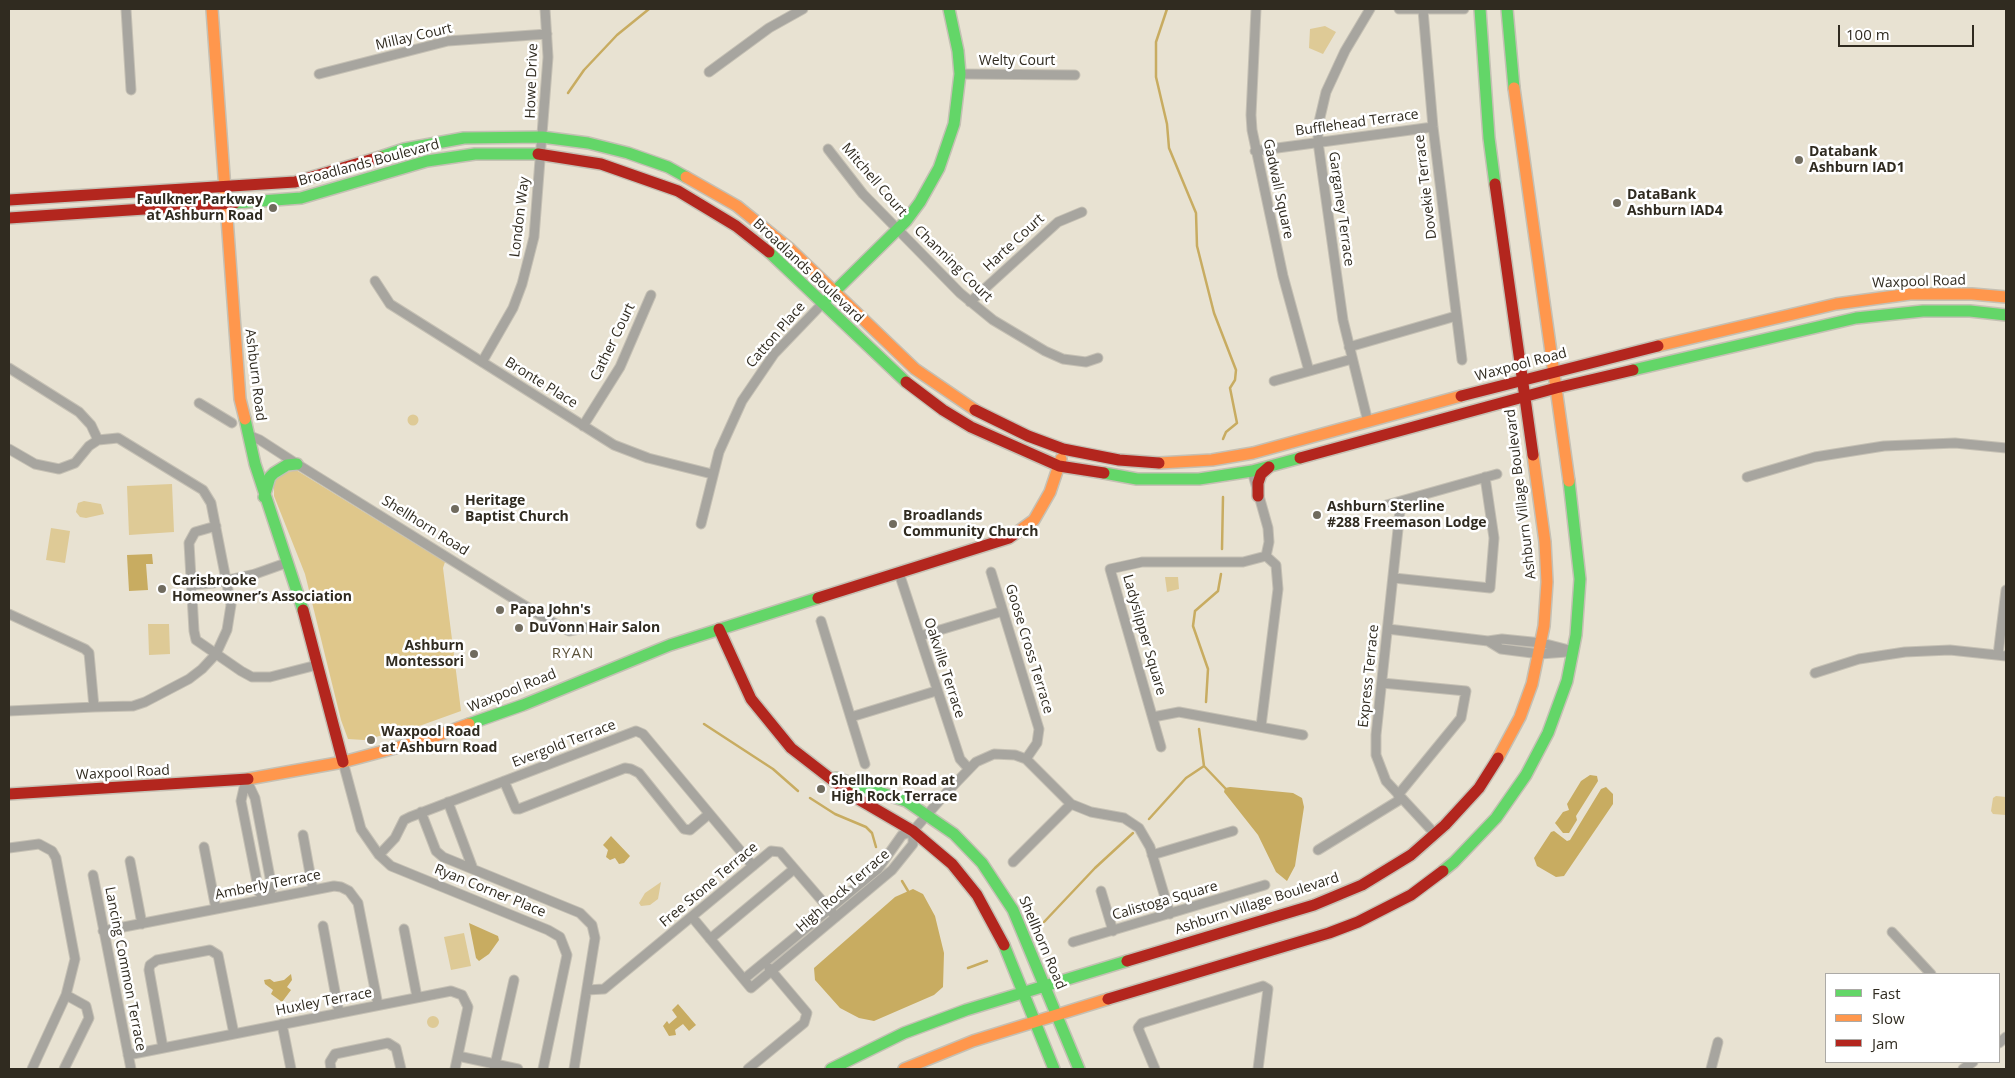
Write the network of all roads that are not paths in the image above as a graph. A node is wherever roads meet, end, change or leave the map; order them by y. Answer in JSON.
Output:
{"nodes":[{"id":1,"x":126,"y":9,"type":"edge"},
{"id":2,"x":212,"y":9,"type":"edge"},
{"id":3,"x":545,"y":9,"type":"edge"},
{"id":4,"x":803,"y":9,"type":"edge"},
{"id":5,"x":949,"y":9,"type":"edge"},
{"id":6,"x":1256,"y":9,"type":"edge"},
{"id":7,"x":1370,"y":9,"type":"edge"},
{"id":8,"x":1399,"y":9,"type":"edge"},
{"id":9,"x":1464,"y":9,"type":"edge"},
{"id":10,"x":1480,"y":9,"type":"edge"},
{"id":11,"x":1506,"y":9,"type":"edge"},
{"id":12,"x":1423,"y":10,"type":"edge"},
{"id":13,"x":547,"y":34,"type":"junction"},
{"id":14,"x":709,"y":72,"type":"dead end"},
{"id":15,"x":319,"y":74,"type":"dead end"},
{"id":16,"x":960,"y":74,"type":"junction"},
{"id":17,"x":1075,"y":74,"type":"dead end"},
{"id":18,"x":131,"y":90,"type":"dead end"},
{"id":19,"x":1433,"y":127,"type":"junction"},
{"id":20,"x":542,"y":137,"type":"junction"},
{"id":21,"x":1318,"y":142,"type":"junction"},
{"id":22,"x":828,"y":149,"type":"dead end"},
{"id":23,"x":1256,"y":151,"type":"junction"},
{"id":24,"x":541,"y":154,"type":"junction"},
{"id":25,"x":224,"y":187,"type":"junction"},
{"id":26,"x":9,"y":200,"type":"edge"},
{"id":27,"x":225,"y":204,"type":"junction"},
{"id":28,"x":1082,"y":212,"type":"dead end"},
{"id":29,"x":9,"y":218,"type":"edge"},
{"id":30,"x":898,"y":230,"type":"junction"},
{"id":31,"x":375,"y":281,"type":"dead end"},
{"id":32,"x":834,"y":292,"type":"junction"},
{"id":33,"x":651,"y":295,"type":"dead end"},
{"id":34,"x":2006,"y":297,"type":"edge"},
{"id":35,"x":970,"y":302,"type":"junction"},
{"id":36,"x":822,"y":304,"type":"junction"},
{"id":37,"x":2006,"y":314,"type":"edge"},
{"id":38,"x":1456,"y":316,"type":"junction"},
{"id":39,"x":1349,"y":347,"type":"junction"},
{"id":40,"x":1098,"y":358,"type":"dead end"},
{"id":41,"x":1352,"y":360,"type":"junction"},
{"id":42,"x":1462,"y":360,"type":"dead end"},
{"id":43,"x":482,"y":362,"type":"junction"},
{"id":44,"x":9,"y":368,"type":"edge"},
{"id":45,"x":1309,"y":371,"type":"junction"},
{"id":46,"x":1554,"y":371,"type":"junction"},
{"id":47,"x":1522,"y":380,"type":"junction"},
{"id":48,"x":1274,"y":381,"type":"dead end"},
{"id":49,"x":1556,"y":388,"type":"junction"},
{"id":50,"x":1524,"y":397,"type":"junction"},
{"id":51,"x":199,"y":404,"type":"dead end"},
{"id":52,"x":1368,"y":422,"type":"junction"},
{"id":53,"x":232,"y":423,"type":"dead end"},
{"id":54,"x":583,"y":426,"type":"junction"},
{"id":55,"x":248,"y":436,"type":"junction"},
{"id":56,"x":98,"y":440,"type":"junction"},
{"id":57,"x":1279,"y":447,"type":"junction"},
{"id":58,"x":1063,"y":448,"type":"junction"},
{"id":59,"x":2006,"y":448,"type":"edge"},
{"id":60,"x":9,"y":449,"type":"edge"},
{"id":61,"x":297,"y":464,"type":"junction"},
{"id":62,"x":1059,"y":466,"type":"junction"},
{"id":63,"x":1269,"y":466,"type":"junction"},
{"id":64,"x":1252,"y":471,"type":"junction"},
{"id":65,"x":712,"y":474,"type":"junction"},
{"id":66,"x":1496,"y":474,"type":"dead end"},
{"id":67,"x":1485,"y":477,"type":"junction"},
{"id":68,"x":1747,"y":477,"type":"dead end"},
{"id":69,"x":1258,"y":496,"type":"junction"},
{"id":70,"x":264,"y":497,"type":"junction"},
{"id":71,"x":1401,"y":501,"type":"junction"},
{"id":72,"x":1383,"y":506,"type":"dead end"},
{"id":73,"x":701,"y":524,"type":"dead end"},
{"id":74,"x":216,"y":526,"type":"junction"},
{"id":75,"x":1266,"y":556,"type":"junction"},
{"id":76,"x":286,"y":563,"type":"junction"},
{"id":77,"x":991,"y":572,"type":"dead end"},
{"id":78,"x":899,"y":573,"type":"junction"},
{"id":79,"x":1394,"y":578,"type":"junction"},
{"id":80,"x":228,"y":580,"type":"junction"},
{"id":81,"x":192,"y":585,"type":"junction"},
{"id":82,"x":2006,"y":590,"type":"edge"},
{"id":83,"x":1003,"y":611,"type":"junction"},
{"id":84,"x":9,"y":614,"type":"edge"},
{"id":85,"x":821,"y":621,"type":"dead end"},
{"id":86,"x":590,"y":627,"type":"dead end"},
{"id":87,"x":720,"y":629,"type":"junction"},
{"id":88,"x":1388,"y":629,"type":"junction"},
{"id":89,"x":920,"y":636,"type":"junction"},
{"id":90,"x":1541,"y":648,"type":"junction"},
{"id":91,"x":1574,"y":651,"type":"junction"},
{"id":92,"x":216,"y":654,"type":"junction"},
{"id":93,"x":2002,"y":656,"type":"edge"},
{"id":94,"x":317,"y":665,"type":"junction"},
{"id":95,"x":1815,"y":672,"type":"dead end"},
{"id":96,"x":1382,"y":683,"type":"junction"},
{"id":97,"x":936,"y":691,"type":"junction"},
{"id":98,"x":94,"y":707,"type":"junction"},
{"id":99,"x":9,"y":711,"type":"edge"},
{"id":100,"x":851,"y":717,"type":"junction"},
{"id":101,"x":1153,"y":717,"type":"junction"},
{"id":102,"x":1261,"y":726,"type":"junction"},
{"id":103,"x":1303,"y":735,"type":"dead end"},
{"id":104,"x":1162,"y":747,"type":"dead end"},
{"id":105,"x":1026,"y":760,"type":"junction"},
{"id":106,"x":343,"y":762,"type":"junction"},
{"id":107,"x":865,"y":764,"type":"dead end"},
{"id":108,"x":969,"y":769,"type":"junction"},
{"id":109,"x":827,"y":774,"type":"junction"},
{"id":110,"x":246,"y":779,"type":"junction"},
{"id":111,"x":504,"y":781,"type":"junction"},
{"id":112,"x":9,"y":794,"type":"edge"},
{"id":113,"x":1399,"y":797,"type":"junction"},
{"id":114,"x":448,"y":802,"type":"junction"},
{"id":115,"x":1071,"y":804,"type":"junction"},
{"id":116,"x":421,"y":812,"type":"junction"},
{"id":117,"x":709,"y":814,"type":"junction"},
{"id":118,"x":927,"y":814,"type":"junction"},
{"id":119,"x":914,"y":831,"type":"junction"},
{"id":120,"x":1233,"y":831,"type":"dead end"},
{"id":121,"x":1435,"y":834,"type":"junction"},
{"id":122,"x":303,"y":835,"type":"dead end"},
{"id":123,"x":204,"y":846,"type":"dead end"},
{"id":124,"x":9,"y":848,"type":"edge"},
{"id":125,"x":1318,"y":850,"type":"dead end"},
{"id":126,"x":1152,"y":854,"type":"junction"},
{"id":127,"x":379,"y":856,"type":"junction"},
{"id":128,"x":130,"y":861,"type":"dead end"},
{"id":129,"x":1013,"y":862,"type":"dead end"},
{"id":130,"x":753,"y":866,"type":"junction"},
{"id":131,"x":474,"y":869,"type":"junction"},
{"id":132,"x":794,"y":869,"type":"junction"},
{"id":133,"x":93,"y":875,"type":"dead end"},
{"id":134,"x":1266,"y":885,"type":"dead end"},
{"id":135,"x":313,"y":890,"type":"junction"},
{"id":136,"x":1101,"y":891,"type":"dead end"},
{"id":137,"x":267,"y":899,"type":"junction"},
{"id":138,"x":216,"y":909,"type":"junction"},
{"id":139,"x":829,"y":909,"type":"junction"},
{"id":140,"x":1170,"y":914,"type":"junction"},
{"id":141,"x":692,"y":917,"type":"junction"},
{"id":142,"x":836,"y":917,"type":"junction"},
{"id":143,"x":142,"y":924,"type":"junction"},
{"id":144,"x":323,"y":926,"type":"dead end"},
{"id":145,"x":404,"y":929,"type":"dead end"},
{"id":146,"x":103,"y":931,"type":"junction"},
{"id":147,"x":1113,"y":931,"type":"junction"},
{"id":148,"x":1892,"y":932,"type":"dead end"},
{"id":149,"x":710,"y":939,"type":"junction"},
{"id":150,"x":1073,"y":942,"type":"dead end"},
{"id":151,"x":765,"y":962,"type":"junction"},
{"id":152,"x":772,"y":970,"type":"junction"},
{"id":153,"x":1930,"y":973,"type":"edge"},
{"id":154,"x":744,"y":979,"type":"junction"},
{"id":155,"x":514,"y":980,"type":"dead end"},
{"id":156,"x":1044,"y":985,"type":"junction"},
{"id":157,"x":587,"y":990,"type":"junction"},
{"id":158,"x":1023,"y":991,"type":"junction"},
{"id":159,"x":66,"y":995,"type":"junction"},
{"id":160,"x":416,"y":997,"type":"junction"},
{"id":161,"x":378,"y":1005,"type":"junction"},
{"id":162,"x":339,"y":1013,"type":"junction"},
{"id":163,"x":1056,"y":1015,"type":"junction"},
{"id":164,"x":1036,"y":1021,"type":"junction"},
{"id":165,"x":282,"y":1024,"type":"junction"},
{"id":166,"x":234,"y":1034,"type":"junction"},
{"id":167,"x":1718,"y":1042,"type":"dead end"},
{"id":168,"x":163,"y":1048,"type":"junction"},
{"id":169,"x":128,"y":1055,"type":"junction"},
{"id":170,"x":458,"y":1056,"type":"junction"},
{"id":171,"x":494,"y":1067,"type":"edge"},
{"id":172,"x":32,"y":1069,"type":"edge"},
{"id":173,"x":64,"y":1069,"type":"edge"},
{"id":174,"x":131,"y":1069,"type":"edge"},
{"id":175,"x":291,"y":1069,"type":"edge"},
{"id":176,"x":331,"y":1069,"type":"edge"},
{"id":177,"x":401,"y":1069,"type":"edge"},
{"id":178,"x":455,"y":1069,"type":"edge"},
{"id":179,"x":518,"y":1069,"type":"edge"},
{"id":180,"x":544,"y":1069,"type":"edge"},
{"id":181,"x":574,"y":1069,"type":"edge"},
{"id":182,"x":748,"y":1069,"type":"edge"},
{"id":183,"x":831,"y":1069,"type":"edge"},
{"id":184,"x":904,"y":1069,"type":"edge"},
{"id":185,"x":1054,"y":1069,"type":"edge"},
{"id":186,"x":1079,"y":1069,"type":"edge"},
{"id":187,"x":1155,"y":1069,"type":"edge"},
{"id":188,"x":1258,"y":1069,"type":"edge"},
{"id":189,"x":1710,"y":1069,"type":"edge"}],
"edges":[{"from":1,"to":18,"type":"street"},
{"from":2,"to":25,"type":"main road","name":"Ashburn Road"},
{"from":3,"to":13,"type":"street","name":"Howe Drive"},
{"from":4,"to":14,"type":"street"},
{"from":5,"to":16,"type":"main road"},
{"from":6,"to":23,"type":"street","name":"Gadwall Square"},
{"from":7,"to":21,"type":"street","name":"Garganey Terrace"},
{"from":8,"to":12,"type":"street"},
{"from":9,"to":12,"type":"street"},
{"from":10,"to":47,"type":"main road","name":"Ashburn Village Boulevard"},
{"from":11,"to":46,"type":"main road"},
{"from":12,"to":19,"type":"street","name":"Dovekie Terrace"},
{"from":13,"to":15,"type":"street","name":"Millay Court"},
{"from":13,"to":20,"type":"street","name":"Howe Drive"},
{"from":16,"to":17,"type":"street","name":"Welty Court"},
{"from":16,"to":30,"type":"main road"},
{"from":19,"to":21,"type":"street","name":"Bufflehead Terrace"},
{"from":19,"to":38,"type":"street","name":"Dovekie Terrace"},
{"from":20,"to":24,"type":"street","name":"Howe Drive"},
{"from":20,"to":25,"type":"main road","name":"Broadlands Boulevard"},
{"from":20,"to":32,"type":"main road","name":"Broadlands Boulevard"},
{"from":21,"to":23,"type":"street","name":"Bufflehead Terrace"},
{"from":21,"to":39,"type":"street","name":"Garganey Terrace"},
{"from":22,"to":30,"type":"street","name":"Mitchell Court"},
{"from":23,"to":45,"type":"street","name":"Gadwall Square"},
{"from":24,"to":27,"type":"main road","name":"Broadlands Boulevard"},
{"from":24,"to":36,"type":"main road","name":"Broadlands Boulevard"},
{"from":24,"to":43,"type":"street","name":"London Way"},
{"from":25,"to":26,"type":"main road"},
{"from":25,"to":27,"type":"main road","name":"Ashburn Road"},
{"from":27,"to":29,"type":"main road","name":"Broadlands Boulevard"},
{"from":27,"to":55,"type":"main road","name":"Ashburn Road"},
{"from":28,"to":35,"type":"street","name":"Harte Court"},
{"from":30,"to":32,"type":"main road"},
{"from":30,"to":35,"type":"street","name":"Channing Court"},
{"from":31,"to":43,"type":"street","name":"Bronte Place"},
{"from":32,"to":36,"type":"main road"},
{"from":32,"to":58,"type":"main road","name":"Broadlands Boulevard"},
{"from":33,"to":54,"type":"street","name":"Cather Court"},
{"from":34,"to":46,"type":"main road","name":"Waxpool Road"},
{"from":35,"to":40,"type":"street","name":"Channing Court"},
{"from":36,"to":62,"type":"main road","name":"Broadlands Boulevard"},
{"from":36,"to":65,"type":"street","name":"Catton Place"},
{"from":37,"to":49,"type":"main road"},
{"from":38,"to":39,"type":"street"},
{"from":38,"to":42,"type":"street","name":"Dovekie Terrace"},
{"from":39,"to":41,"type":"street","name":"Garganey Terrace"},
{"from":41,"to":45,"type":"street"},
{"from":41,"to":52,"type":"street","name":"Garganey Terrace"},
{"from":43,"to":54,"type":"street","name":"Bronte Place"},
{"from":44,"to":56,"type":"street"},
{"from":45,"to":48,"type":"street"},
{"from":46,"to":47,"type":"main road","name":"Waxpool Road"},
{"from":46,"to":49,"type":"main road"},
{"from":47,"to":50,"type":"main road","name":"Ashburn Village Boulevard"},
{"from":47,"to":52,"type":"main road","name":"Waxpool Road"},
{"from":49,"to":50,"type":"main road"},
{"from":49,"to":91,"type":"main road"},
{"from":50,"to":63,"type":"main road"},
{"from":50,"to":90,"type":"main road","name":"Ashburn Village Boulevard"},
{"from":51,"to":53,"type":"street"},
{"from":52,"to":57,"type":"main road","name":"Waxpool Road"},
{"from":54,"to":65,"type":"street","name":"Bronte Place"},
{"from":55,"to":61,"type":"street","name":"Shellhorn Road"},
{"from":55,"to":70,"type":"main road","name":"Ashburn Road"},
{"from":56,"to":60,"type":"street"},
{"from":56,"to":74,"type":"street"},
{"from":57,"to":58,"type":"main road","name":"Waxpool Road"},
{"from":57,"to":64,"type":"main road"},
{"from":58,"to":62,"type":"main road","name":"Waxpool Road"},
{"from":59,"to":68,"type":"street"},
{"from":61,"to":70,"type":"main road"},
{"from":61,"to":86,"type":"street","name":"Shellhorn Road"},
{"from":62,"to":64,"type":"main road"},
{"from":62,"to":78,"type":"main road","name":"Waxpool Road"},
{"from":63,"to":64,"type":"main road"},
{"from":63,"to":69,"type":"main road"},
{"from":64,"to":69,"type":"street"},
{"from":65,"to":73,"type":"street","name":"Catton Place"},
{"from":66,"to":67,"type":"street"},
{"from":67,"to":71,"type":"street"},
{"from":67,"to":79,"type":"street"},
{"from":69,"to":75,"type":"street"},
{"from":70,"to":76,"type":"main road","name":"Ashburn Road"},
{"from":71,"to":72,"type":"street"},
{"from":71,"to":79,"type":"street","name":"Express Terrace"},
{"from":74,"to":80,"type":"street"},
{"from":74,"to":81,"type":"street"},
{"from":75,"to":101,"type":"street","name":"Ladyslipper Square"},
{"from":75,"to":102,"type":"street"},
{"from":76,"to":80,"type":"street"},
{"from":76,"to":94,"type":"main road","name":"Ashburn Road"},
{"from":77,"to":83,"type":"street","name":"Goose Cross Terrace"},
{"from":78,"to":87,"type":"main road","name":"Waxpool Road"},
{"from":78,"to":89,"type":"street","name":"Oakville Terrace"},
{"from":79,"to":88,"type":"street","name":"Express Terrace"},
{"from":80,"to":81,"type":"street"},
{"from":80,"to":92,"type":"street"},
{"from":81,"to":92,"type":"street"},
{"from":82,"to":93,"type":"street"},
{"from":83,"to":89,"type":"street"},
{"from":83,"to":105,"type":"street","name":"Goose Cross Terrace"},
{"from":84,"to":98,"type":"street"},
{"from":85,"to":100,"type":"street"},
{"from":87,"to":106,"type":"main road","name":"Waxpool Road"},
{"from":87,"to":109,"type":"main road","name":"Shellhorn Road"},
{"from":88,"to":90,"type":"street"},
{"from":88,"to":96,"type":"street","name":"Express Terrace"},
{"from":89,"to":97,"type":"street","name":"Oakville Terrace"},
{"from":90,"to":91,"type":"street"},
{"from":90,"to":121,"type":"main road","name":"Ashburn Village Boulevard"},
{"from":91,"to":163,"type":"main road"},
{"from":92,"to":94,"type":"street"},
{"from":92,"to":98,"type":"street"},
{"from":93,"to":95,"type":"street"},
{"from":94,"to":106,"type":"main road","name":"Ashburn Road"},
{"from":96,"to":113,"type":"street","name":"Express Terrace"},
{"from":96,"to":113,"type":"street"},
{"from":97,"to":100,"type":"street"},
{"from":97,"to":108,"type":"street","name":"Oakville Terrace"},
{"from":98,"to":99,"type":"street"},
{"from":100,"to":107,"type":"street"},
{"from":101,"to":102,"type":"street","name":"Ladyslipper Square"},
{"from":101,"to":104,"type":"street","name":"Ladyslipper Square"},
{"from":102,"to":103,"type":"street","name":"Ladyslipper Square"},
{"from":105,"to":108,"type":"street"},
{"from":105,"to":115,"type":"street"},
{"from":106,"to":110,"type":"main road","name":"Waxpool Road"},
{"from":106,"to":127,"type":"street","name":"Ryan Corner Place"},
{"from":108,"to":118,"type":"street"},
{"from":109,"to":118,"type":"main road","name":"Shellhorn Road"},
{"from":109,"to":119,"type":"main road","name":"Shellhorn Road"},
{"from":110,"to":112,"type":"main road","name":"Waxpool Road"},
{"from":110,"to":137,"type":"street"},
{"from":110,"to":137,"type":"street"},
{"from":111,"to":114,"type":"street","name":"Evergold Terrace"},
{"from":111,"to":117,"type":"street","name":"Evergold Terrace"},
{"from":111,"to":117,"type":"street"},
{"from":113,"to":121,"type":"street","name":"Express Terrace"},
{"from":113,"to":125,"type":"street"},
{"from":114,"to":116,"type":"street","name":"Evergold Terrace"},
{"from":114,"to":131,"type":"street"},
{"from":115,"to":126,"type":"street"},
{"from":115,"to":129,"type":"street"},
{"from":116,"to":127,"type":"street","name":"Evergold Terrace"},
{"from":116,"to":131,"type":"street"},
{"from":117,"to":130,"type":"street","name":"Evergold Terrace"},
{"from":118,"to":119,"type":"street"},
{"from":118,"to":156,"type":"main road","name":"Shellhorn Road"},
{"from":119,"to":139,"type":"street","name":"High Rock Terrace"},
{"from":119,"to":142,"type":"street","name":"High Rock Terrace"},
{"from":119,"to":158,"type":"main road","name":"Shellhorn Road"},
{"from":120,"to":126,"type":"street"},
{"from":121,"to":156,"type":"main road","name":"Ashburn Village Boulevard"},
{"from":122,"to":135,"type":"street"},
{"from":123,"to":138,"type":"street"},
{"from":124,"to":159,"type":"street"},
{"from":126,"to":140,"type":"street"},
{"from":127,"to":180,"type":"street","name":"Ryan Corner Place"},
{"from":128,"to":143,"type":"street"},
{"from":130,"to":132,"type":"street","name":"Free Stone Terrace"},
{"from":130,"to":141,"type":"street","name":"Free Stone Terrace"},
{"from":131,"to":157,"type":"street"},
{"from":132,"to":139,"type":"street","name":"Free Stone Terrace"},
{"from":132,"to":149,"type":"street"},
{"from":133,"to":146,"type":"street","name":"Lancing Common Terrace"},
{"from":134,"to":140,"type":"street","name":"Calistoga Square"},
{"from":135,"to":137,"type":"street","name":"Amberly Terrace"},
{"from":135,"to":161,"type":"street","name":"Amberly Terrace"},
{"from":136,"to":147,"type":"street"},
{"from":137,"to":138,"type":"street","name":"Amberly Terrace"},
{"from":138,"to":143,"type":"street","name":"Amberly Terrace"},
{"from":139,"to":142,"type":"street","name":"Free Stone Terrace"},
{"from":139,"to":151,"type":"street","name":"High Rock Terrace"},
{"from":140,"to":147,"type":"street","name":"Calistoga Square"},
{"from":141,"to":149,"type":"street"},
{"from":141,"to":157,"type":"street","name":"Free Stone Terrace"},
{"from":142,"to":152,"type":"street","name":"High Rock Terrace"},
{"from":143,"to":146,"type":"street","name":"Amberly Terrace"},
{"from":144,"to":162,"type":"street"},
{"from":145,"to":160,"type":"street"},
{"from":146,"to":169,"type":"street","name":"Lancing Common Terrace"},
{"from":147,"to":150,"type":"street","name":"Calistoga Square"},
{"from":148,"to":153,"type":"street"},
{"from":149,"to":154,"type":"street"},
{"from":151,"to":152,"type":"street"},
{"from":151,"to":154,"type":"street","name":"High Rock Terrace"},
{"from":152,"to":154,"type":"street","name":"High Rock Terrace"},
{"from":152,"to":182,"type":"street"},
{"from":155,"to":171,"type":"street"},
{"from":156,"to":158,"type":"main road","name":"Ashburn Village Boulevard"},
{"from":156,"to":163,"type":"main road","name":"Shellhorn Road"},
{"from":157,"to":181,"type":"street"},
{"from":158,"to":164,"type":"main road","name":"Shellhorn Road"},
{"from":158,"to":183,"type":"main road","name":"Ashburn Village Boulevard"},
{"from":159,"to":172,"type":"street"},
{"from":159,"to":173,"type":"street"},
{"from":160,"to":161,"type":"street","name":"Huxley Terrace"},
{"from":160,"to":170,"type":"street","name":"Huxley Terrace"},
{"from":161,"to":162,"type":"street","name":"Huxley Terrace"},
{"from":162,"to":165,"type":"street","name":"Huxley Terrace"},
{"from":163,"to":164,"type":"main road"},
{"from":163,"to":186,"type":"main road","name":"Shellhorn Road"},
{"from":164,"to":184,"type":"main road"},
{"from":164,"to":185,"type":"main road","name":"Shellhorn Road"},
{"from":165,"to":166,"type":"street","name":"Huxley Terrace"},
{"from":165,"to":175,"type":"street"},
{"from":166,"to":168,"type":"street","name":"Huxley Terrace"},
{"from":166,"to":168,"type":"street"},
{"from":167,"to":189,"type":"street"},
{"from":168,"to":169,"type":"street","name":"Huxley Terrace"},
{"from":169,"to":174,"type":"street","name":"Lancing Common Terrace"},
{"from":170,"to":171,"type":"street"},
{"from":170,"to":178,"type":"street"},
{"from":171,"to":179,"type":"street"},
{"from":176,"to":177,"type":"street"},
{"from":187,"to":188,"type":"street"}]}
